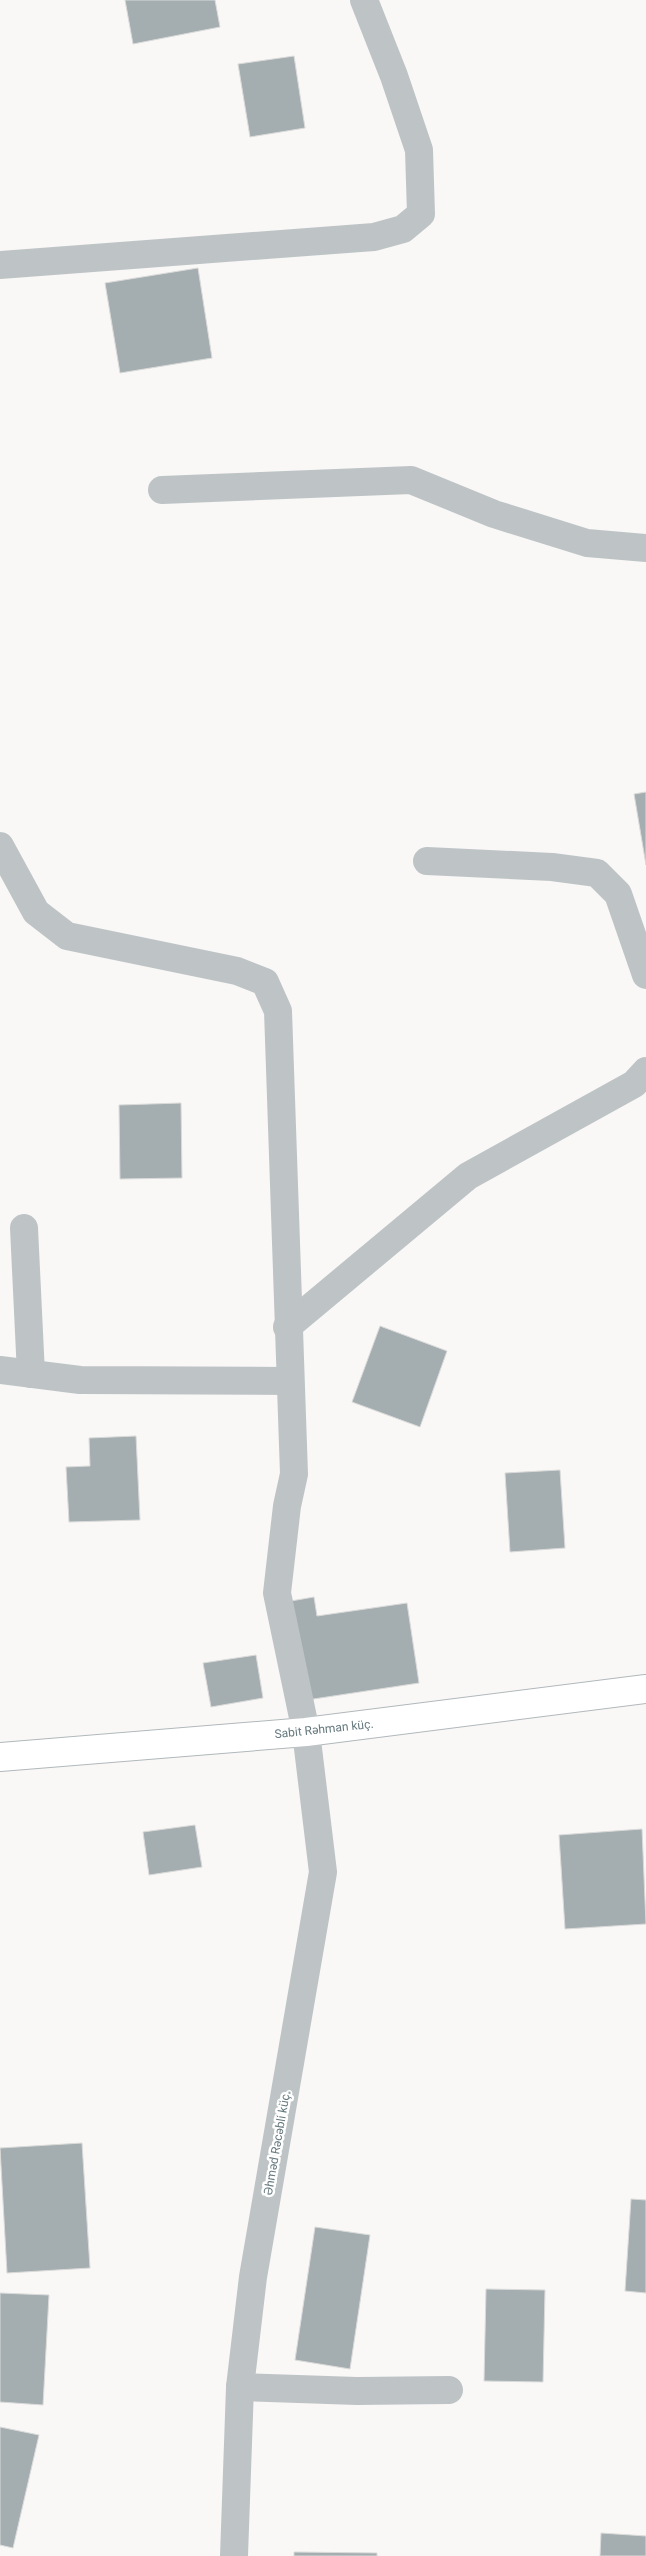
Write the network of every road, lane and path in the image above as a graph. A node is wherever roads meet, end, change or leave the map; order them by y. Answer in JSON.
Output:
{"nodes":[{"id":1,"x":364,"y":0,"type":"edge"},
{"id":2,"x":0,"y":265,"type":"edge"},
{"id":3,"x":162,"y":490,"type":"dead end"},
{"id":4,"x":646,"y":548,"type":"edge"},
{"id":5,"x":0,"y":846,"type":"edge"},
{"id":6,"x":427,"y":861,"type":"dead end"},
{"id":7,"x":646,"y":975,"type":"edge"},
{"id":8,"x":646,"y":1071,"type":"edge"},
{"id":9,"x":24,"y":1228,"type":"dead end"},
{"id":10,"x":288,"y":1327,"type":"junction"},
{"id":11,"x":0,"y":1370,"type":"edge"},
{"id":12,"x":31,"y":1374,"type":"junction"},
{"id":13,"x":290,"y":1380,"type":"junction"},
{"id":14,"x":646,"y":1689,"type":"edge"},
{"id":15,"x":306,"y":1732,"type":"junction"},
{"id":16,"x":0,"y":1757,"type":"edge"},
{"id":17,"x":240,"y":2387,"type":"junction"},
{"id":18,"x":450,"y":2390,"type":"dead end"},
{"id":19,"x":234,"y":2556,"type":"edge"}],
"edges":[{"from":1,"to":2,"type":"street"},
{"from":3,"to":4,"type":"street"},
{"from":5,"to":10,"type":"street","name":"Əhməd Rəcəbli küç."},
{"from":6,"to":7,"type":"street"},
{"from":8,"to":10,"type":"street"},
{"from":9,"to":12,"type":"street"},
{"from":10,"to":13,"type":"street","name":"Əhməd Rəcəbli küç."},
{"from":11,"to":12,"type":"street"},
{"from":12,"to":13,"type":"street"},
{"from":13,"to":15,"type":"street","name":"Əhməd Rəcəbli küç."},
{"from":14,"to":15,"type":"main road","name":"Sabit Rəhman küç."},
{"from":15,"to":16,"type":"main road","name":"Sabit Rəhman küç."},
{"from":15,"to":17,"type":"street","name":"Əhməd Rəcəbli küç."},
{"from":17,"to":18,"type":"street"},
{"from":17,"to":19,"type":"street","name":"Əhməd Rəcəbli küç."}]}
